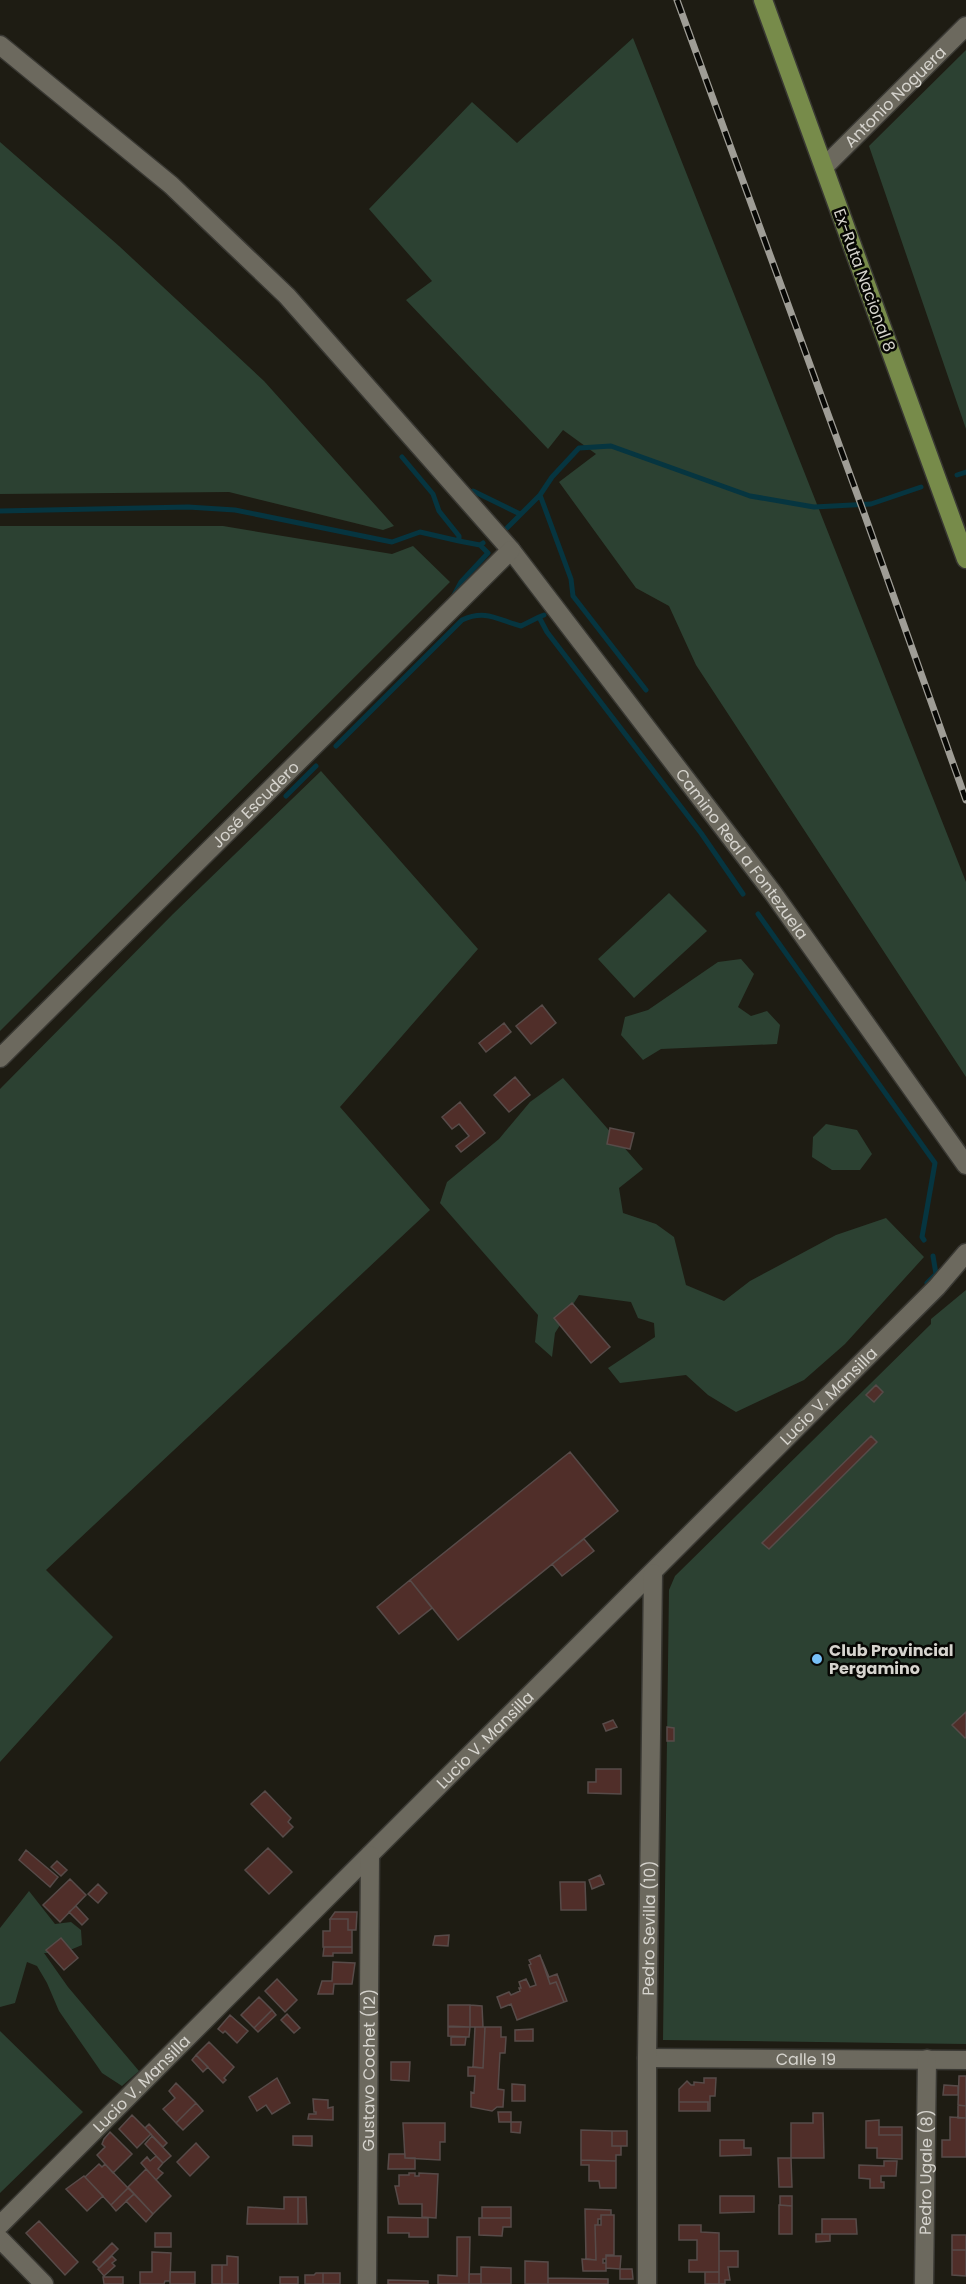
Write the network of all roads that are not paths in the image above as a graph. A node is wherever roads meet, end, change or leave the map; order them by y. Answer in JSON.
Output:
{"nodes":[{"id":1,"x":763,"y":0,"type":"edge"},
{"id":2,"x":966,"y":26,"type":"edge"},
{"id":3,"x":0,"y":45,"type":"edge"},
{"id":4,"x":824,"y":167,"type":"junction"},
{"id":5,"x":511,"y":550,"type":"junction"},
{"id":6,"x":966,"y":559,"type":"edge"},
{"id":7,"x":0,"y":1059,"type":"edge"},
{"id":8,"x":966,"y":1165,"type":"edge"},
{"id":9,"x":966,"y":1253,"type":"edge"},
{"id":10,"x":653,"y":1573,"type":"junction"},
{"id":11,"x":370,"y":1855,"type":"junction"},
{"id":12,"x":647,"y":2058,"type":"junction"},
{"id":13,"x":927,"y":2059,"type":"junction"},
{"id":14,"x":966,"y":2060,"type":"edge"},
{"id":15,"x":0,"y":2225,"type":"edge"},
{"id":16,"x":0,"y":2239,"type":"edge"},
{"id":17,"x":44,"y":2284,"type":"edge"},
{"id":18,"x":367,"y":2284,"type":"edge"},
{"id":19,"x":647,"y":2284,"type":"edge"},
{"id":20,"x":924,"y":2284,"type":"edge"}],
"edges":[{"from":1,"to":4,"type":"main road","name":"Ex-Ruta Nacional 8"},
{"from":2,"to":4,"type":"street","name":"Antonio Noguera"},
{"from":3,"to":5,"type":"street","name":"Camino Real a Fontezuela"},
{"from":4,"to":6,"type":"main road","name":"Ex-Ruta Nacional 8"},
{"from":5,"to":7,"type":"street","name":"José Escudero"},
{"from":5,"to":8,"type":"street","name":"Camino Real a Fontezuela"},
{"from":9,"to":10,"type":"street","name":"Lucio V. Mansilla"},
{"from":10,"to":11,"type":"street","name":"Lucio V. Mansilla"},
{"from":10,"to":12,"type":"street","name":"Pedro Sevilla (10)"},
{"from":11,"to":15,"type":"street","name":"Lucio V. Mansilla"},
{"from":11,"to":18,"type":"street","name":"Gustavo Cochet (12)"},
{"from":12,"to":13,"type":"street","name":"Calle 19"},
{"from":12,"to":19,"type":"street","name":"Pedro Sevilla (10)"},
{"from":13,"to":14,"type":"street","name":"Calle 19"},
{"from":13,"to":20,"type":"street","name":"Pedro Ugale (8)"},
{"from":16,"to":17,"type":"street"}]}
